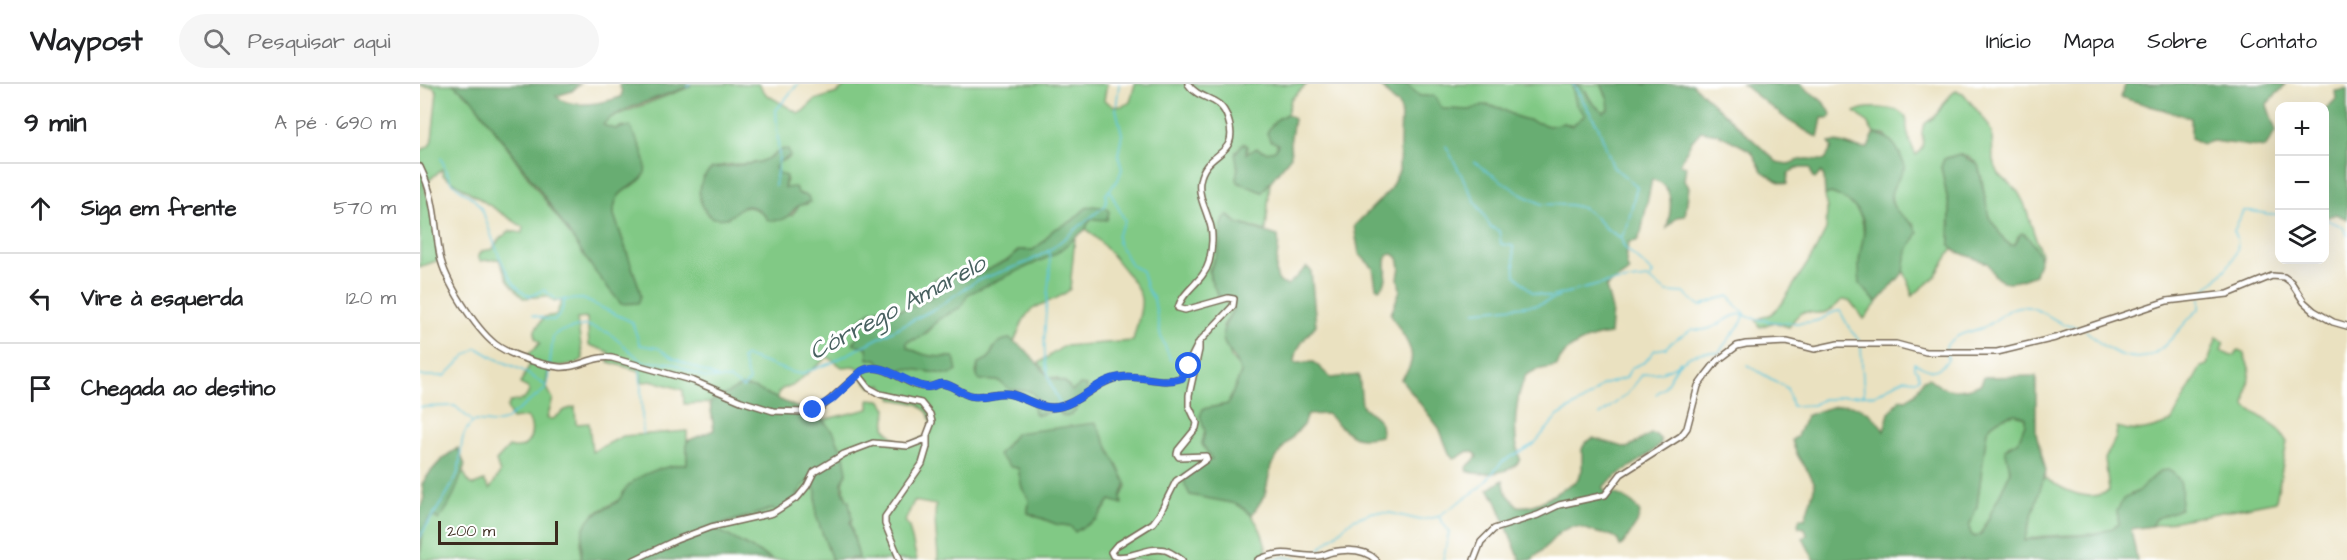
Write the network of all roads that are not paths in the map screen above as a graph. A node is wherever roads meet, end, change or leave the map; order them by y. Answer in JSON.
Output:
{"nodes":[{"id":1,"x":1188,"y":84,"type":"edge"},
{"id":2,"x":420,"y":167,"type":"edge"},
{"id":3,"x":2347,"y":326,"type":"edge"},
{"id":4,"x":1198,"y":342,"type":"junction"},
{"id":5,"x":859,"y":375,"type":"junction"},
{"id":6,"x":926,"y":439,"type":"junction"},
{"id":7,"x":634,"y":560,"type":"edge"},
{"id":8,"x":900,"y":560,"type":"edge"},
{"id":9,"x":1182,"y":560,"type":"edge"},
{"id":10,"x":1258,"y":560,"type":"edge"},
{"id":11,"x":1376,"y":560,"type":"edge"},
{"id":12,"x":1474,"y":560,"type":"edge"}],
"edges":[{"from":1,"to":4,"type":"street"},
{"from":2,"to":5,"type":"street"},
{"from":3,"to":12,"type":"street"},
{"from":4,"to":5,"type":"street"},
{"from":4,"to":9,"type":"street"},
{"from":5,"to":6,"type":"street"},
{"from":6,"to":7,"type":"street"},
{"from":6,"to":8,"type":"street"},
{"from":10,"to":11,"type":"street"}]}
